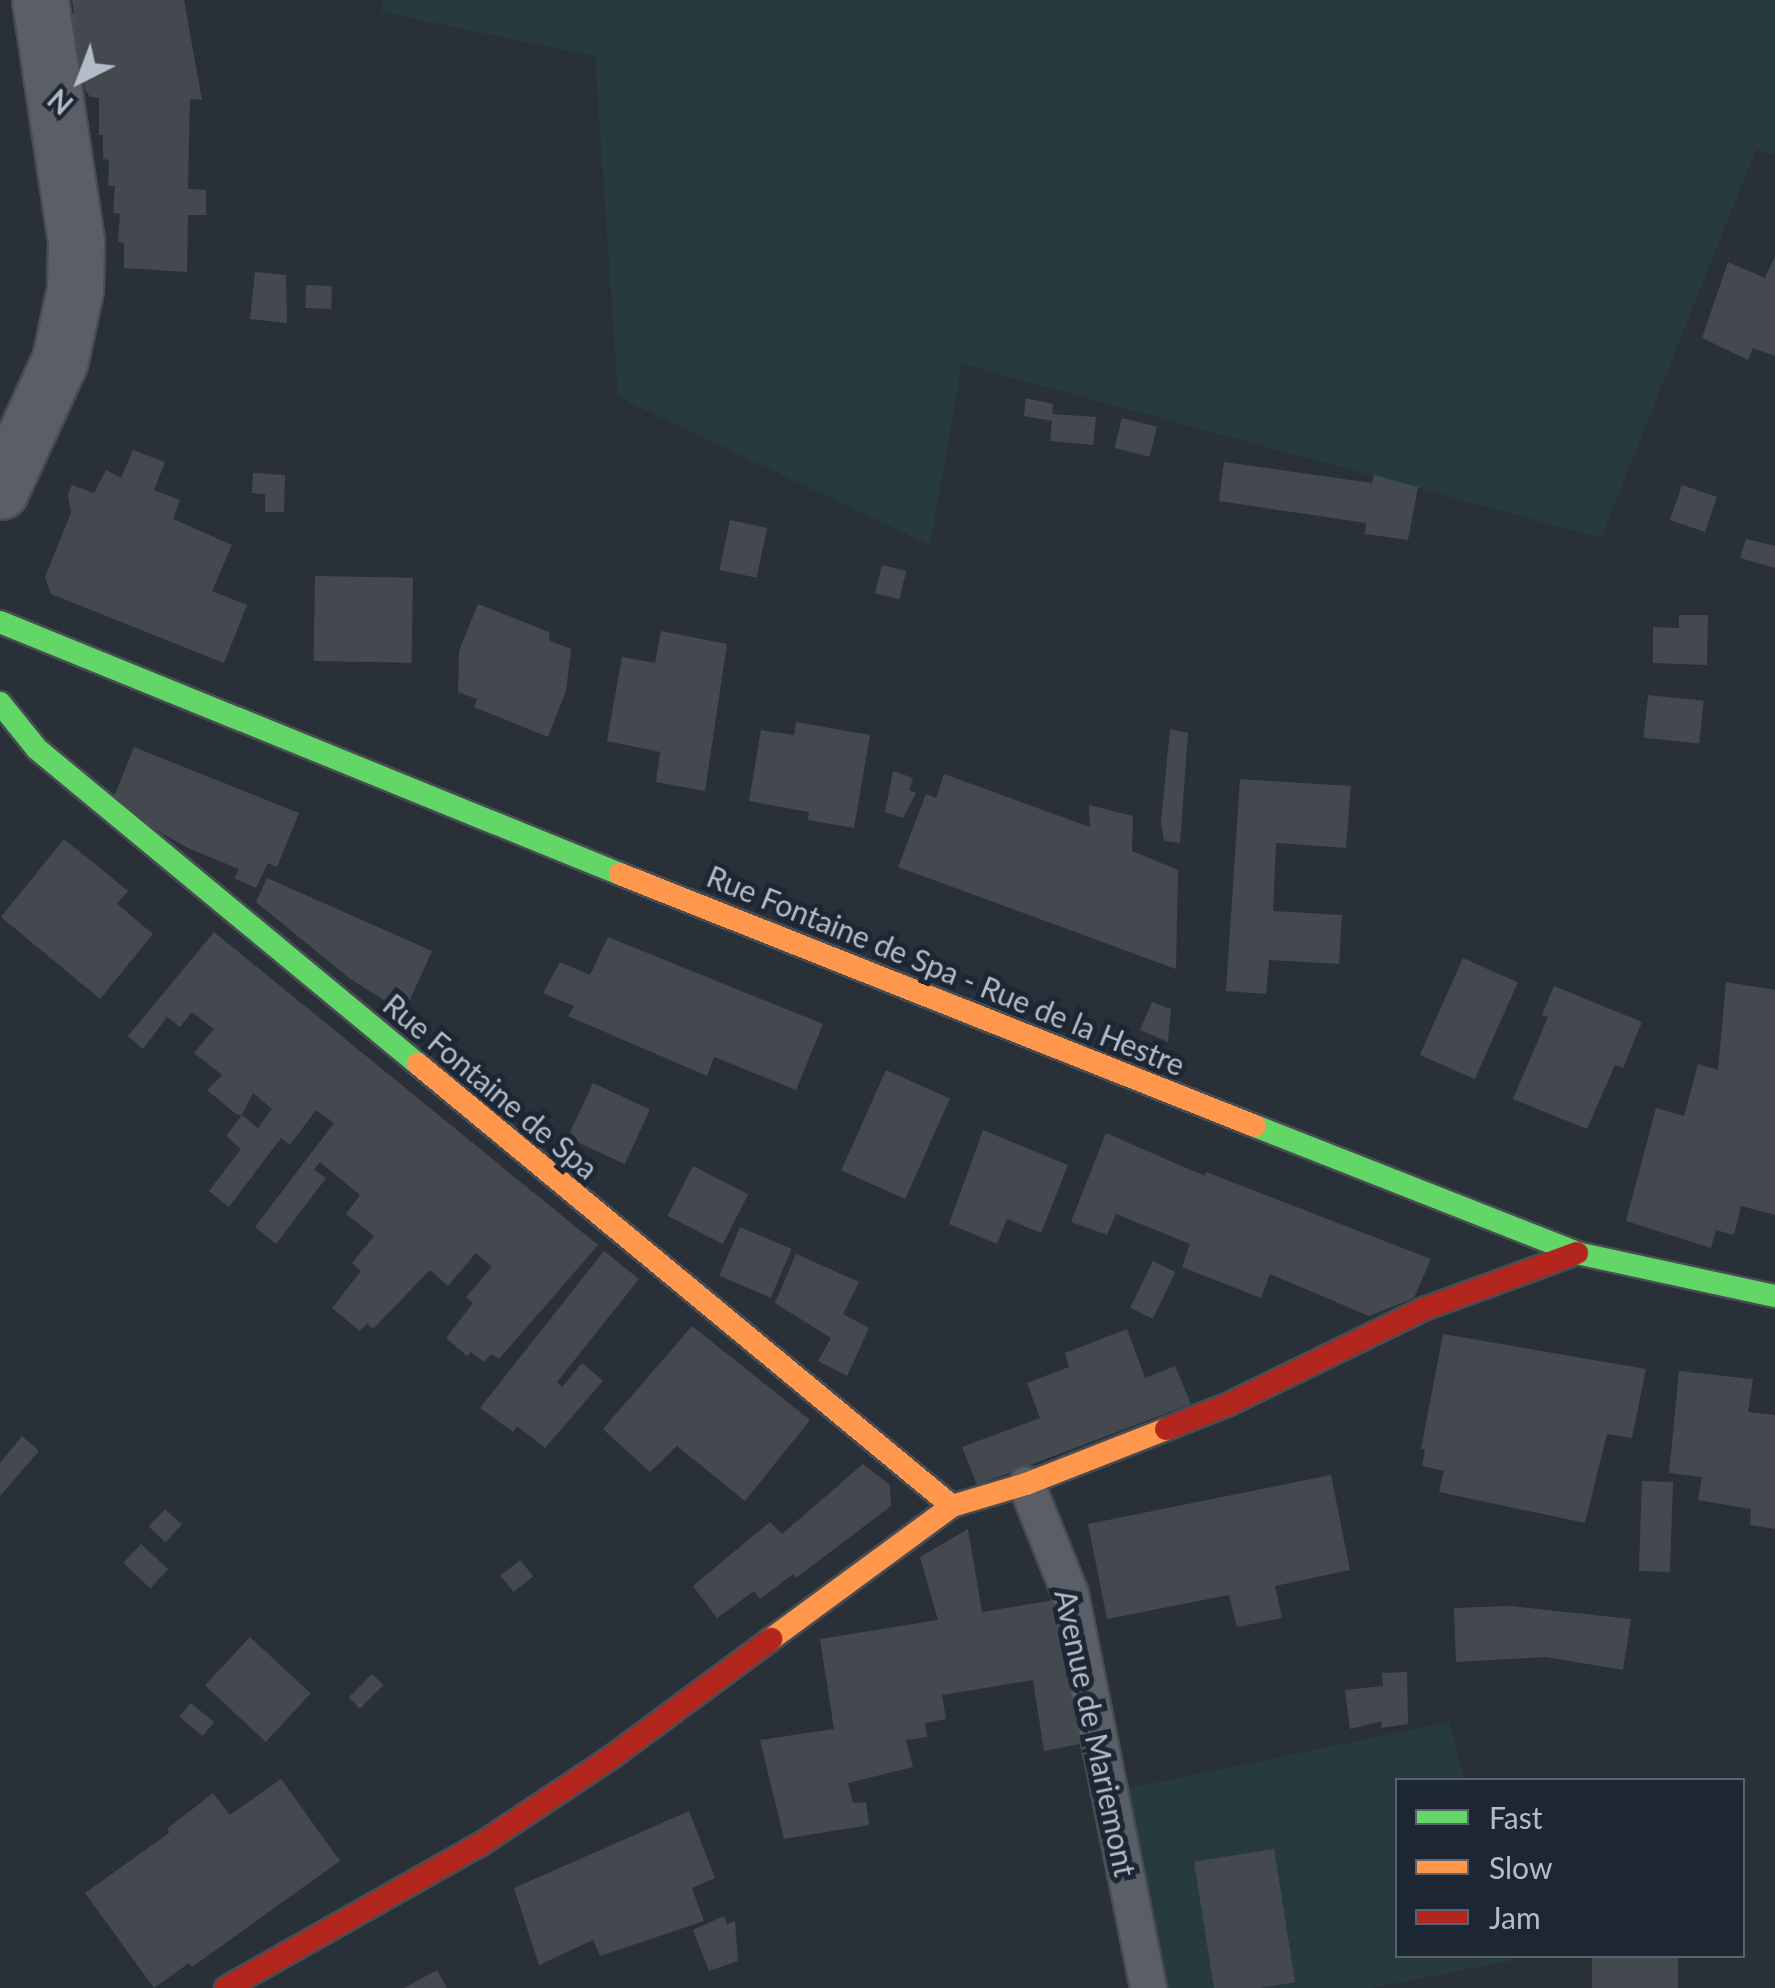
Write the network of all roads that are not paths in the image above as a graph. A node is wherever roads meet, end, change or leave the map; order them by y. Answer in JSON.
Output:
{"nodes":[{"id":1,"x":40,"y":0,"type":"edge"},
{"id":2,"x":0,"y":491,"type":"edge"},
{"id":3,"x":0,"y":622,"type":"edge"},
{"id":4,"x":0,"y":703,"type":"edge"},
{"id":5,"x":1578,"y":1253,"type":"junction"},
{"id":6,"x":1775,"y":1296,"type":"edge"},
{"id":7,"x":1026,"y":1484,"type":"junction"},
{"id":8,"x":952,"y":1506,"type":"junction"},
{"id":9,"x":226,"y":1988,"type":"edge"},
{"id":10,"x":1148,"y":1988,"type":"edge"}],
"edges":[{"from":1,"to":2,"type":"street"},
{"from":3,"to":5,"type":"street","name":"Rue Fontaine de Spa - Rue de la Hestre"},
{"from":4,"to":8,"type":"street","name":"Rue Fontaine de Spa"},
{"from":5,"to":6,"type":"street","name":"Rue Fontaine de Spa - Rue de la Hestre"},
{"from":5,"to":7,"type":"street"},
{"from":7,"to":8,"type":"street"},
{"from":7,"to":10,"type":"lane","name":"Avenue de Mariemont"},
{"from":8,"to":9,"type":"street"}]}
